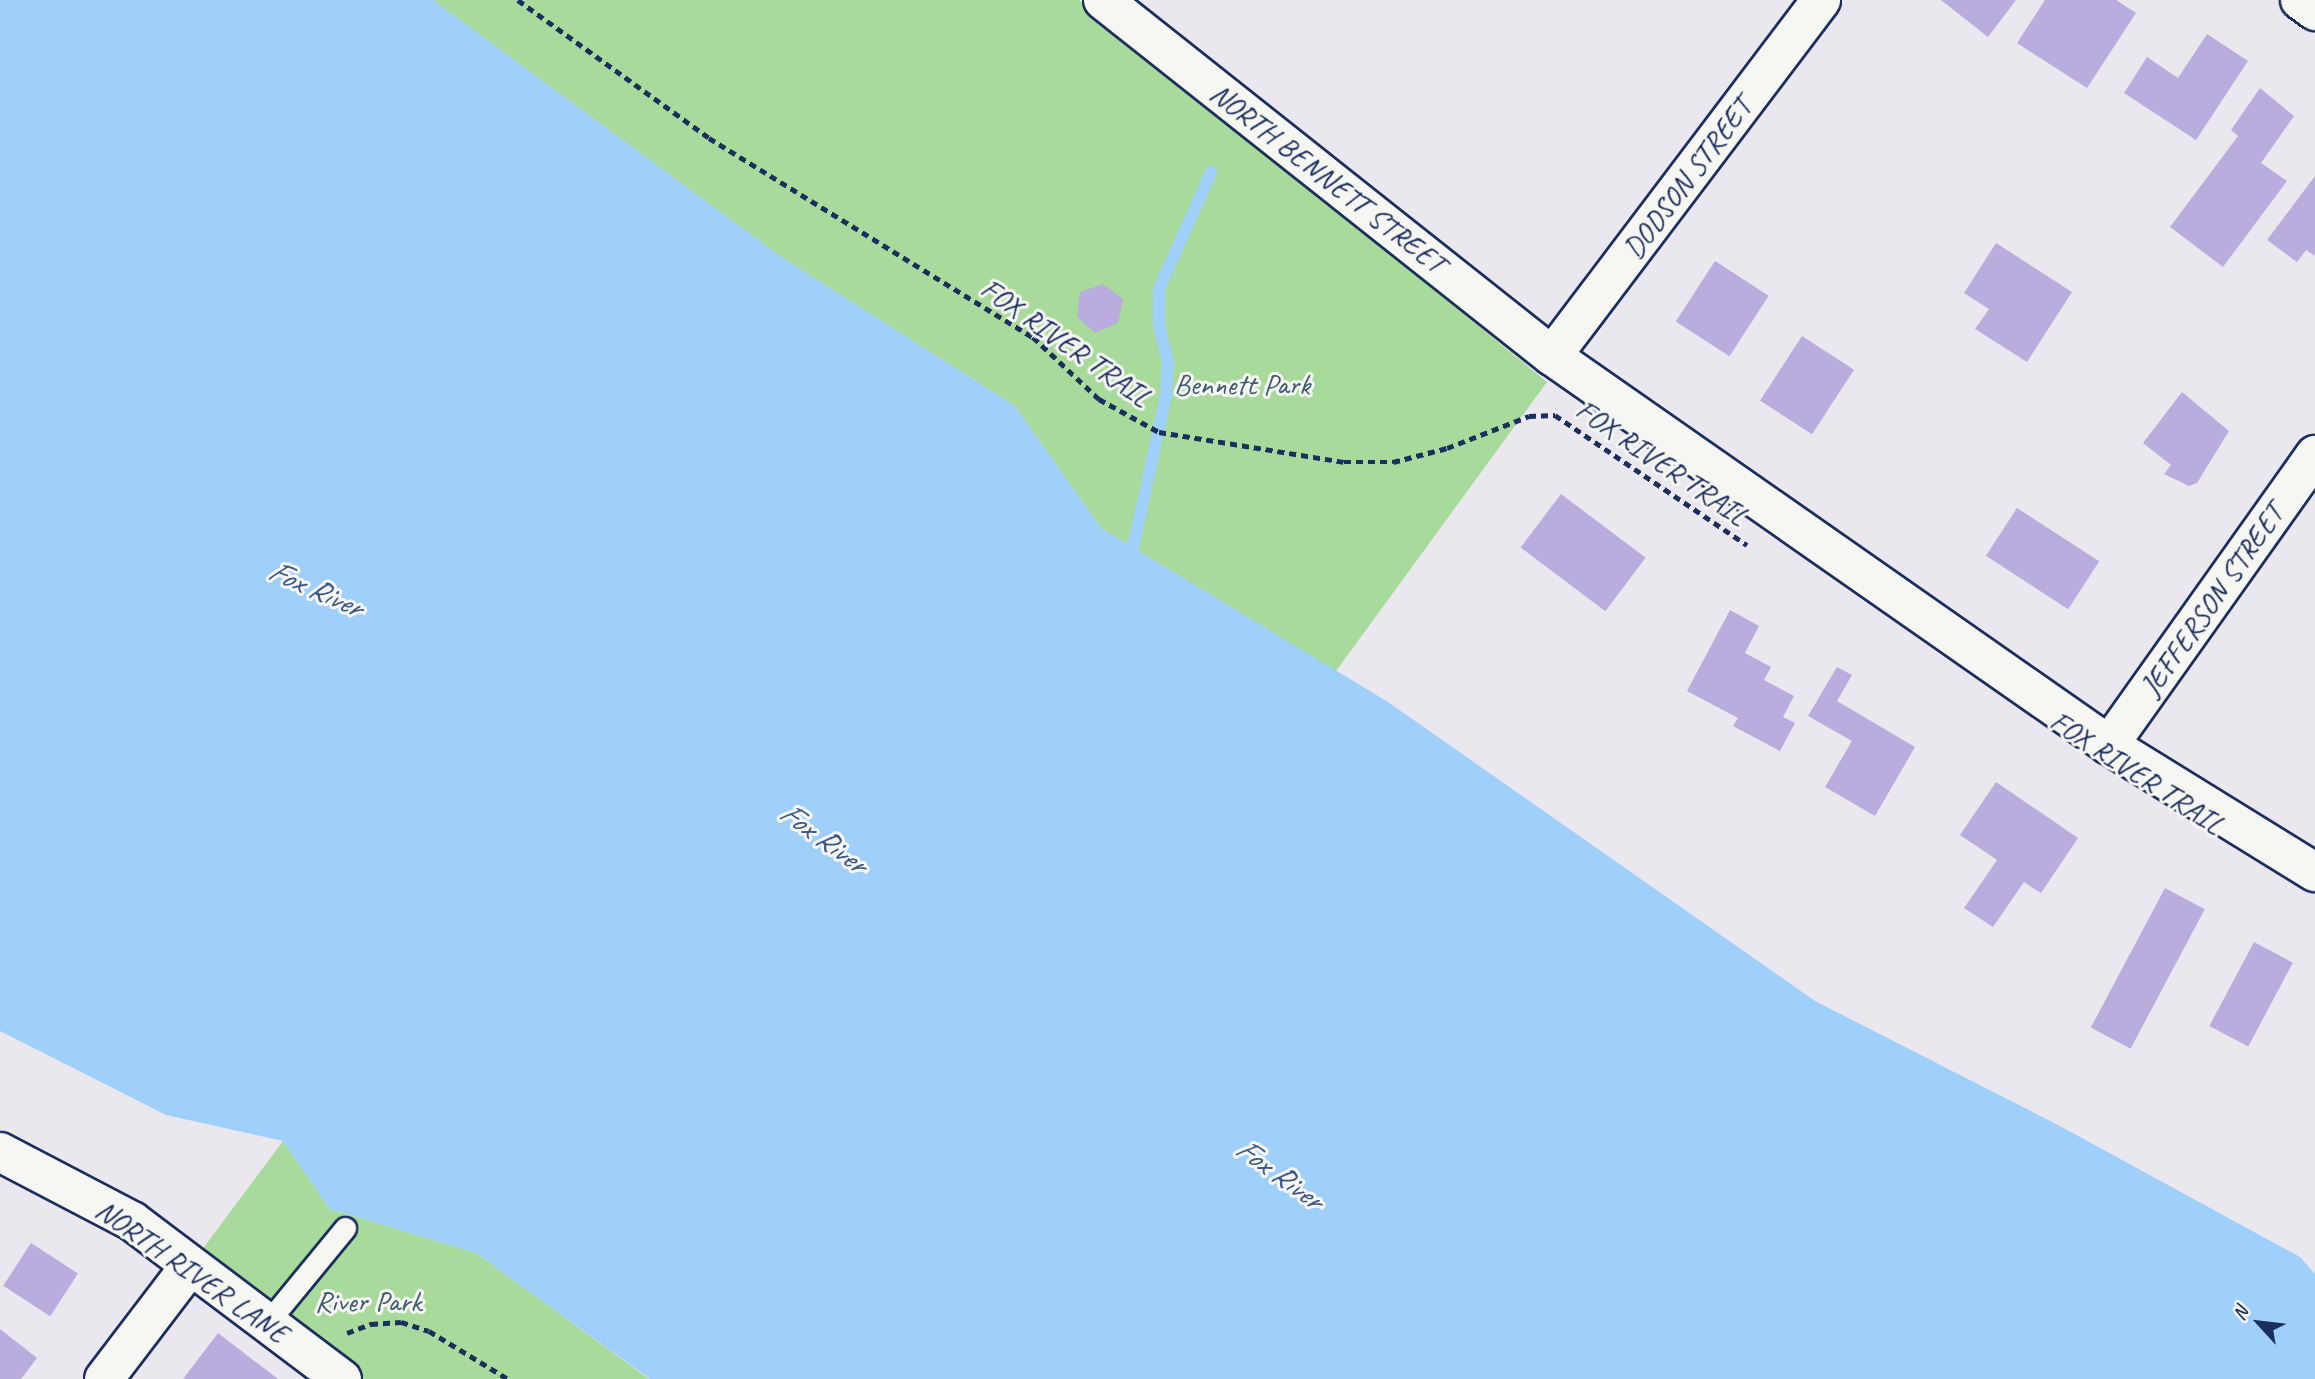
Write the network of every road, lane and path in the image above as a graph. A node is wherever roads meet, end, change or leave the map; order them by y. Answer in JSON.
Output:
{"nodes":[{"id":1,"x":518,"y":0,"type":"edge"},
{"id":2,"x":1103,"y":0,"type":"edge"},
{"id":3,"x":1821,"y":0,"type":"edge"},
{"id":4,"x":2300,"y":0,"type":"edge"},
{"id":5,"x":2315,"y":11,"type":"edge"},
{"id":6,"x":1552,"y":356,"type":"junction"},
{"id":7,"x":2315,"y":455,"type":"edge"},
{"id":8,"x":1755,"y":550,"type":"dead end"},
{"id":9,"x":2109,"y":746,"type":"junction"},
{"id":10,"x":2315,"y":872,"type":"edge"},
{"id":11,"x":0,"y":1152,"type":"edge"},
{"id":12,"x":345,"y":1228,"type":"dead end"},
{"id":13,"x":190,"y":1266,"type":"junction"},
{"id":14,"x":267,"y":1323,"type":"junction"},
{"id":15,"x":302,"y":1349,"type":"junction"},
{"id":16,"x":104,"y":1379,"type":"edge"},
{"id":17,"x":342,"y":1379,"type":"edge"},
{"id":18,"x":508,"y":1379,"type":"edge"}],
"edges":[{"from":1,"to":8,"type":"path","name":"FOX RIVER TRAIL"},
{"from":2,"to":6,"type":"main road","name":"NORTH BENNETT STREET"},
{"from":3,"to":6,"type":"main road","name":"DODSON STREET"},
{"from":4,"to":5,"type":"main road"},
{"from":6,"to":9,"type":"main road","name":"NORTH BENNETT STREET"},
{"from":7,"to":9,"type":"main road","name":"JEFFERSON STREET"},
{"from":9,"to":10,"type":"main road","name":"NORTH BENNETT STREET"},
{"from":11,"to":13,"type":"main road","name":"NORTH RIVER LANE"},
{"from":12,"to":14,"type":"lane"},
{"from":13,"to":14,"type":"main road","name":"NORTH RIVER LANE"},
{"from":13,"to":16,"type":"main road"},
{"from":14,"to":15,"type":"main road","name":"NORTH RIVER LANE"},
{"from":15,"to":17,"type":"main road","name":"NORTH RIVER LANE"},
{"from":15,"to":18,"type":"path"}]}
